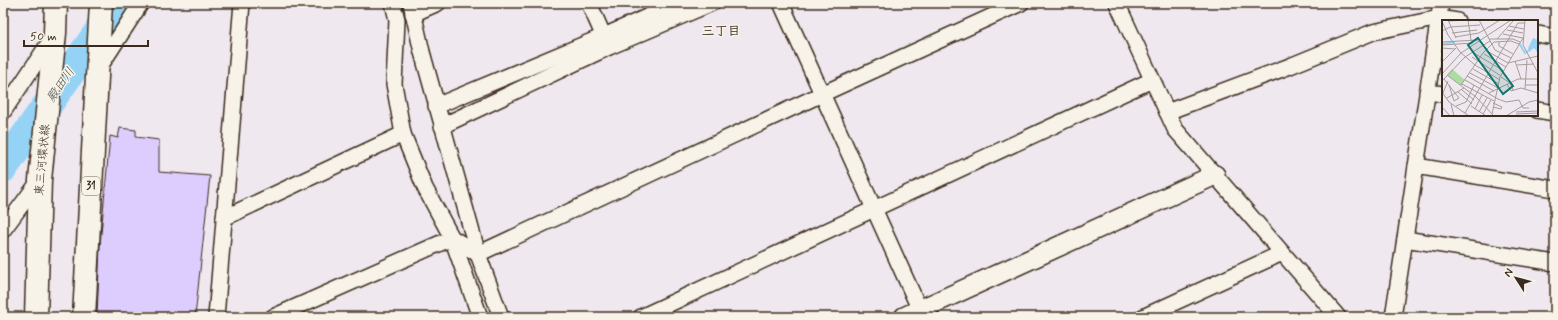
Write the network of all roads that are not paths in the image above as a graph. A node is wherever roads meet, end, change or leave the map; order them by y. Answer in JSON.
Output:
{"nodes":[{"id":1,"x":56,"y":3,"type":"edge"},
{"id":2,"x":101,"y":3,"type":"edge"},
{"id":3,"x":141,"y":3,"type":"edge"},
{"id":4,"x":242,"y":3,"type":"edge"},
{"id":5,"x":393,"y":3,"type":"edge"},
{"id":6,"x":438,"y":3,"type":"edge"},
{"id":7,"x":589,"y":3,"type":"edge"},
{"id":8,"x":678,"y":3,"type":"edge"},
{"id":9,"x":712,"y":3,"type":"edge"},
{"id":10,"x":781,"y":3,"type":"edge"},
{"id":11,"x":1021,"y":3,"type":"edge"},
{"id":12,"x":1116,"y":3,"type":"edge"},
{"id":13,"x":1441,"y":3,"type":"edge"},
{"id":14,"x":412,"y":9,"type":"edge"},
{"id":15,"x":1438,"y":18,"type":"junction"},
{"id":16,"x":1451,"y":20,"type":"edge"},
{"id":17,"x":1538,"y":34,"type":"edge"},
{"id":18,"x":1555,"y":37,"type":"edge"},
{"id":19,"x":55,"y":38,"type":"junction"},
{"id":20,"x":606,"y":42,"type":"junction"},
{"id":21,"x":97,"y":63,"type":"junction"},
{"id":22,"x":1152,"y":80,"type":"junction"},
{"id":23,"x":1427,"y":92,"type":"junction"},
{"id":24,"x":822,"y":94,"type":"junction"},
{"id":25,"x":1442,"y":94,"type":"edge"},
{"id":26,"x":436,"y":106,"type":"junction"},
{"id":27,"x":1538,"y":110,"type":"edge"},
{"id":28,"x":3,"y":112,"type":"edge"},
{"id":29,"x":1167,"y":112,"type":"junction"},
{"id":30,"x":1555,"y":113,"type":"edge"},
{"id":31,"x":442,"y":126,"type":"junction"},
{"id":32,"x":403,"y":134,"type":"junction"},
{"id":33,"x":1416,"y":166,"type":"junction"},
{"id":34,"x":1215,"y":175,"type":"junction"},
{"id":35,"x":40,"y":180,"type":"junction"},
{"id":36,"x":1555,"y":189,"type":"edge"},
{"id":37,"x":874,"y":210,"type":"junction"},
{"id":38,"x":224,"y":218,"type":"junction"},
{"id":39,"x":3,"y":230,"type":"edge"},
{"id":40,"x":452,"y":238,"type":"junction"},
{"id":41,"x":1405,"y":239,"type":"junction"},
{"id":42,"x":1282,"y":253,"type":"junction"},
{"id":43,"x":478,"y":254,"type":"junction"},
{"id":44,"x":1555,"y":263,"type":"edge"},
{"id":45,"x":290,"y":313,"type":"edge"},
{"id":46,"x":915,"y":315,"type":"edge"},
{"id":47,"x":36,"y":317,"type":"edge"},
{"id":48,"x":84,"y":317,"type":"edge"},
{"id":49,"x":216,"y":317,"type":"edge"},
{"id":50,"x":273,"y":317,"type":"edge"},
{"id":51,"x":480,"y":317,"type":"edge"},
{"id":52,"x":501,"y":317,"type":"edge"},
{"id":53,"x":641,"y":317,"type":"edge"},
{"id":54,"x":1144,"y":317,"type":"edge"},
{"id":55,"x":1338,"y":317,"type":"edge"},
{"id":56,"x":1393,"y":317,"type":"edge"}],
"edges":[{"from":1,"to":19,"type":"main road","name":"東三河環状線"},
{"from":2,"to":21,"type":"main road","number":"31"},
{"from":3,"to":21,"type":"street"},
{"from":4,"to":38,"type":"street"},
{"from":5,"to":32,"type":"street"},
{"from":6,"to":14,"type":"street"},
{"from":7,"to":20,"type":"street"},
{"from":8,"to":20,"type":"street"},
{"from":9,"to":20,"type":"street"},
{"from":10,"to":24,"type":"street"},
{"from":11,"to":24,"type":"street"},
{"from":12,"to":22,"type":"street"},
{"from":13,"to":15,"type":"street"},
{"from":14,"to":26,"type":"street"},
{"from":15,"to":16,"type":"street"},
{"from":15,"to":23,"type":"street"},
{"from":15,"to":29,"type":"street"},
{"from":17,"to":18,"type":"street"},
{"from":19,"to":28,"type":"street"},
{"from":19,"to":35,"type":"main road","name":"東三河環状線"},
{"from":20,"to":26,"type":"street"},
{"from":20,"to":31,"type":"street"},
{"from":21,"to":48,"type":"main road","number":"31"},
{"from":22,"to":29,"type":"street"},
{"from":22,"to":37,"type":"street"},
{"from":23,"to":25,"type":"street"},
{"from":23,"to":33,"type":"street"},
{"from":24,"to":37,"type":"street"},
{"from":24,"to":43,"type":"street"},
{"from":26,"to":31,"type":"street"},
{"from":27,"to":30,"type":"street"},
{"from":29,"to":34,"type":"street"},
{"from":31,"to":43,"type":"street"},
{"from":32,"to":38,"type":"street"},
{"from":32,"to":40,"type":"street"},
{"from":33,"to":36,"type":"street"},
{"from":33,"to":41,"type":"street"},
{"from":34,"to":42,"type":"street"},
{"from":34,"to":46,"type":"street"},
{"from":35,"to":39,"type":"street"},
{"from":35,"to":47,"type":"main road","name":"東三河環状線"},
{"from":37,"to":46,"type":"street"},
{"from":37,"to":53,"type":"street"},
{"from":38,"to":49,"type":"street"},
{"from":40,"to":43,"type":"street"},
{"from":40,"to":45,"type":"street"},
{"from":40,"to":51,"type":"street"},
{"from":41,"to":44,"type":"street"},
{"from":41,"to":56,"type":"street"},
{"from":42,"to":54,"type":"street"},
{"from":42,"to":55,"type":"street"},
{"from":43,"to":52,"type":"street"},
{"from":45,"to":50,"type":"street"}]}
